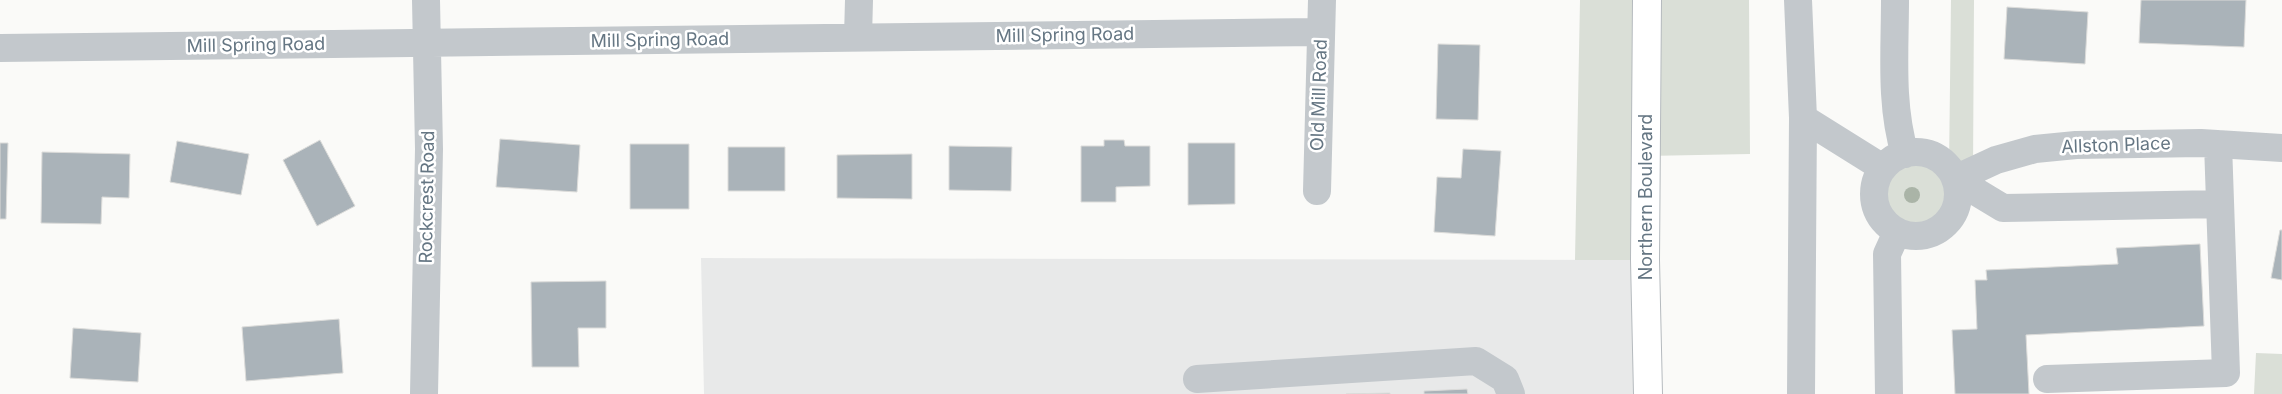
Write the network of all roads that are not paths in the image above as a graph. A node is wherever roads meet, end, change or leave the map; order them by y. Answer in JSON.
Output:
{"nodes":[{"id":1,"x":426,"y":0,"type":"edge"},
{"id":2,"x":859,"y":0,"type":"edge"},
{"id":3,"x":1322,"y":0,"type":"edge"},
{"id":4,"x":1647,"y":0,"type":"edge"},
{"id":5,"x":1798,"y":0,"type":"edge"},
{"id":6,"x":1895,"y":0,"type":"edge"},
{"id":7,"x":1321,"y":32,"type":"junction"},
{"id":8,"x":858,"y":37,"type":"junction"},
{"id":9,"x":427,"y":42,"type":"junction"},
{"id":10,"x":0,"y":48,"type":"edge"},
{"id":11,"x":1803,"y":118,"type":"junction"},
{"id":12,"x":2218,"y":144,"type":"junction"},
{"id":13,"x":2282,"y":148,"type":"edge"},
{"id":14,"x":1894,"y":161,"type":"junction"},
{"id":15,"x":1955,"y":179,"type":"junction"},
{"id":16,"x":1317,"y":191,"type":"dead end"},
{"id":17,"x":2220,"y":204,"type":"junction"},
{"id":18,"x":1897,"y":232,"type":"junction"},
{"id":19,"x":1197,"y":379,"type":"dead end"},
{"id":20,"x":2047,"y":379,"type":"dead end"},
{"id":21,"x":424,"y":394,"type":"edge"},
{"id":22,"x":1511,"y":394,"type":"edge"},
{"id":23,"x":1648,"y":394,"type":"edge"},
{"id":24,"x":1801,"y":394,"type":"edge"},
{"id":25,"x":1889,"y":394,"type":"edge"}],
"edges":[{"from":1,"to":9,"type":"street","name":"Rockcrest Road"},
{"from":2,"to":8,"type":"street"},
{"from":3,"to":7,"type":"street","name":"Old Mill Road"},
{"from":4,"to":23,"type":"main road","name":"Northern Boulevard"},
{"from":5,"to":11,"type":"street"},
{"from":6,"to":14,"type":"street"},
{"from":7,"to":8,"type":"street","name":"Mill Spring Road"},
{"from":7,"to":16,"type":"street","name":"Old Mill Road"},
{"from":8,"to":9,"type":"street","name":"Mill Spring Road"},
{"from":9,"to":10,"type":"street","name":"Mill Spring Road"},
{"from":9,"to":21,"type":"street","name":"Rockcrest Road"},
{"from":11,"to":14,"type":"street"},
{"from":11,"to":24,"type":"street"},
{"from":12,"to":13,"type":"street","name":"Allston Place"},
{"from":12,"to":15,"type":"street","name":"Allston Place"},
{"from":12,"to":17,"type":"street"},
{"from":14,"to":15,"type":"street"},
{"from":14,"to":18,"type":"street"},
{"from":15,"to":17,"type":"street"},
{"from":15,"to":18,"type":"street"},
{"from":17,"to":20,"type":"street"},
{"from":18,"to":25,"type":"street"},
{"from":19,"to":22,"type":"street"}]}
